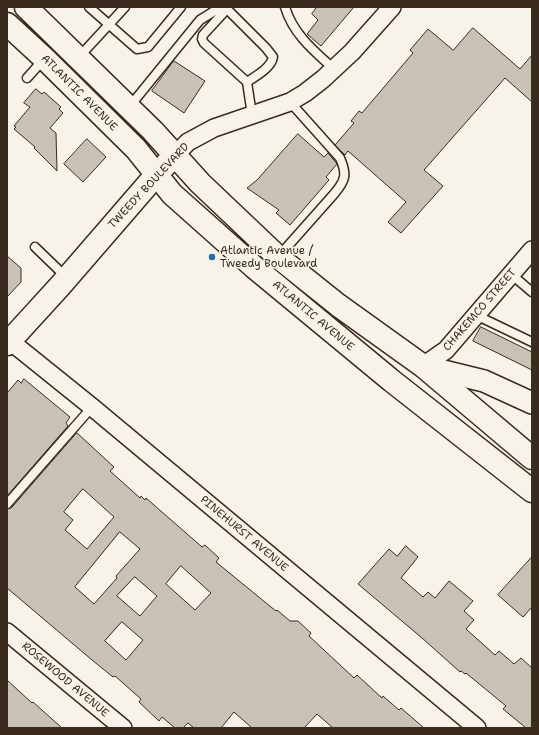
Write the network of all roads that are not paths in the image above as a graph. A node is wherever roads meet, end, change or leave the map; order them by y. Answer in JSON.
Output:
{"nodes":[{"id":1,"x":26,"y":7,"type":"edge"},
{"id":2,"x":89,"y":7,"type":"edge"},
{"id":3,"x":125,"y":7,"type":"edge"},
{"id":4,"x":181,"y":7,"type":"edge"},
{"id":5,"x":286,"y":7,"type":"edge"},
{"id":6,"x":392,"y":7,"type":"edge"},
{"id":7,"x":226,"y":10,"type":"junction"},
{"id":8,"x":7,"y":24,"type":"edge"},
{"id":9,"x":110,"y":25,"type":"junction"},
{"id":10,"x":78,"y":57,"type":"junction"},
{"id":11,"x":45,"y":58,"type":"junction"},
{"id":12,"x":334,"y":69,"type":"junction"},
{"id":13,"x":27,"y":78,"type":"dead end"},
{"id":14,"x":247,"y":82,"type":"junction"},
{"id":15,"x":290,"y":102,"type":"junction"},
{"id":16,"x":129,"y":107,"type":"junction"},
{"id":17,"x":252,"y":115,"type":"junction"},
{"id":18,"x":175,"y":155,"type":"junction"},
{"id":19,"x":156,"y":175,"type":"junction"},
{"id":20,"x":35,"y":247,"type":"dead end"},
{"id":21,"x":532,"y":250,"type":"edge"},
{"id":22,"x":278,"y":257,"type":"junction"},
{"id":23,"x":510,"y":274,"type":"junction"},
{"id":24,"x":67,"y":278,"type":"junction"},
{"id":25,"x":532,"y":292,"type":"edge"},
{"id":26,"x":478,"y":313,"type":"junction"},
{"id":27,"x":532,"y":342,"type":"edge"},
{"id":28,"x":8,"y":343,"type":"edge"},
{"id":29,"x":424,"y":366,"type":"junction"},
{"id":30,"x":392,"y":381,"type":"junction"},
{"id":31,"x":532,"y":403,"type":"edge"},
{"id":32,"x":92,"y":407,"type":"junction"},
{"id":33,"x":508,"y":438,"type":"junction"},
{"id":34,"x":532,"y":445,"type":"edge"},
{"id":35,"x":532,"y":458,"type":"edge"},
{"id":36,"x":502,"y":468,"type":"junction"},
{"id":37,"x":532,"y":474,"type":"edge"},
{"id":38,"x":532,"y":491,"type":"edge"},
{"id":39,"x":7,"y":504,"type":"edge"},
{"id":40,"x":7,"y":632,"type":"edge"},
{"id":41,"x":123,"y":728,"type":"edge"},
{"id":42,"x":477,"y":728,"type":"edge"}],
"edges":[{"from":1,"to":10,"type":"main road"},
{"from":2,"to":9,"type":"lane"},
{"from":3,"to":9,"type":"lane"},
{"from":4,"to":9,"type":"lane"},
{"from":5,"to":12,"type":"lane"},
{"from":6,"to":12,"type":"street","name":"TWEEDY BOULEVARD"},
{"from":7,"to":14,"type":"lane"},
{"from":7,"to":14,"type":"lane"},
{"from":7,"to":16,"type":"lane"},
{"from":8,"to":11,"type":"main road","name":"ATLANTIC AVENUE"},
{"from":9,"to":10,"type":"lane"},
{"from":10,"to":16,"type":"main road"},
{"from":11,"to":13,"type":"lane"},
{"from":11,"to":19,"type":"main road","name":"ATLANTIC AVENUE"},
{"from":12,"to":15,"type":"street","name":"TWEEDY BOULEVARD"},
{"from":14,"to":17,"type":"lane"},
{"from":15,"to":17,"type":"street","name":"TWEEDY BOULEVARD"},
{"from":15,"to":22,"type":"lane"},
{"from":16,"to":18,"type":"main road"},
{"from":17,"to":18,"type":"street","name":"TWEEDY BOULEVARD"},
{"from":18,"to":19,"type":"main road","name":"TWEEDY BOULEVARD"},
{"from":18,"to":22,"type":"main road"},
{"from":19,"to":24,"type":"main road","name":"TWEEDY BOULEVARD"},
{"from":19,"to":30,"type":"main road","name":"ATLANTIC AVENUE"},
{"from":20,"to":24,"type":"lane"},
{"from":21,"to":23,"type":"street","name":"CHAKEMCO STREET"},
{"from":22,"to":29,"type":"main road"},
{"from":23,"to":25,"type":"lane"},
{"from":23,"to":26,"type":"street","name":"CHAKEMCO STREET"},
{"from":24,"to":28,"type":"main road","name":"TWEEDY BOULEVARD"},
{"from":26,"to":27,"type":"lane"},
{"from":26,"to":29,"type":"street","name":"CHAKEMCO STREET"},
{"from":28,"to":32,"type":"street","name":"PINEHURST AVENUE"},
{"from":29,"to":31,"type":"street"},
{"from":29,"to":33,"type":"main road"},
{"from":30,"to":33,"type":"main road"},
{"from":30,"to":36,"type":"main road","name":"ATLANTIC AVENUE"},
{"from":32,"to":39,"type":"lane"},
{"from":32,"to":42,"type":"street","name":"PINEHURST AVENUE"},
{"from":33,"to":34,"type":"street"},
{"from":33,"to":35,"type":"main road"},
{"from":36,"to":37,"type":"main road"},
{"from":36,"to":38,"type":"main road","name":"ATLANTIC AVENUE"},
{"from":40,"to":41,"type":"street","name":"ROSEWOOD AVENUE"}]}
